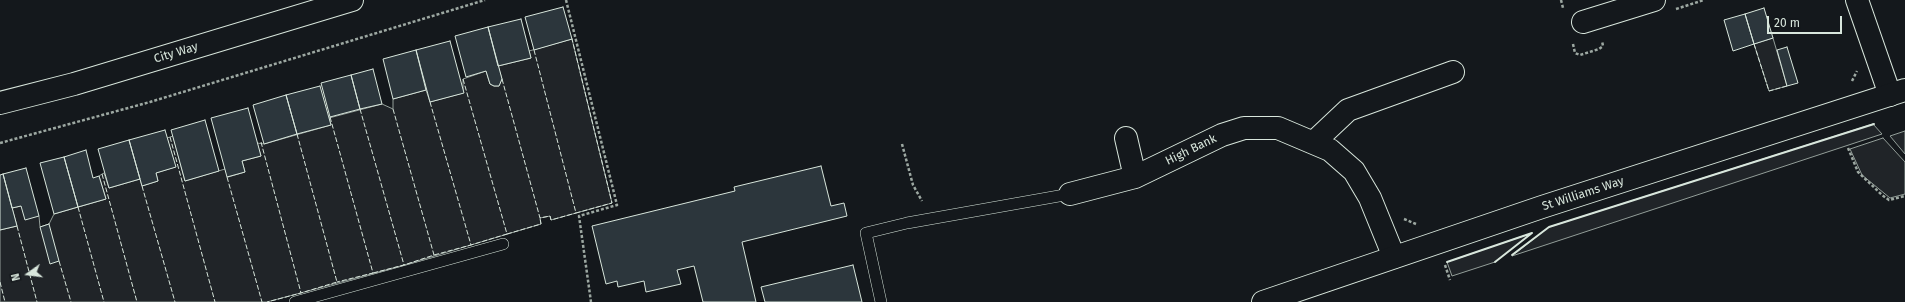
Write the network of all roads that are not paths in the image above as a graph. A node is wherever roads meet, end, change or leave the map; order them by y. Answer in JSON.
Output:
{"nodes":[{"id":1,"x":352,"y":0,"type":"edge"},
{"id":2,"x":1654,"y":0,"type":"edge"},
{"id":3,"x":1856,"y":0,"type":"edge"},
{"id":4,"x":1583,"y":22,"type":"dead end"},
{"id":5,"x":1453,"y":72,"type":"dead end"},
{"id":6,"x":1898,"y":93,"type":"edge"},
{"id":7,"x":0,"y":103,"type":"edge"},
{"id":8,"x":1126,"y":138,"type":"dead end"},
{"id":9,"x":1314,"y":142,"type":"junction"},
{"id":10,"x":1135,"y":177,"type":"junction"},
{"id":11,"x":1070,"y":194,"type":"joint"},
{"id":12,"x":503,"y":244,"type":"dead end"},
{"id":13,"x":1394,"y":257,"type":"junction"},
{"id":14,"x":295,"y":302,"type":"edge"},
{"id":15,"x":881,"y":302,"type":"edge"},
{"id":16,"x":1263,"y":302,"type":"edge"}],
"edges":[{"from":1,"to":7,"type":"street","name":"City Way"},
{"from":2,"to":4,"type":"street"},
{"from":3,"to":6,"type":"street"},
{"from":5,"to":9,"type":"street"},
{"from":6,"to":13,"type":"street","name":"St Williams Way"},
{"from":8,"to":10,"type":"street"},
{"from":9,"to":10,"type":"street","name":"High Bank"},
{"from":9,"to":13,"type":"street","name":"High Bank"},
{"from":10,"to":11,"type":"street","name":"High Bank"},
{"from":11,"to":15,"type":"lane"},
{"from":12,"to":14,"type":"lane"},
{"from":13,"to":16,"type":"street","name":"St Williams Way"}]}
